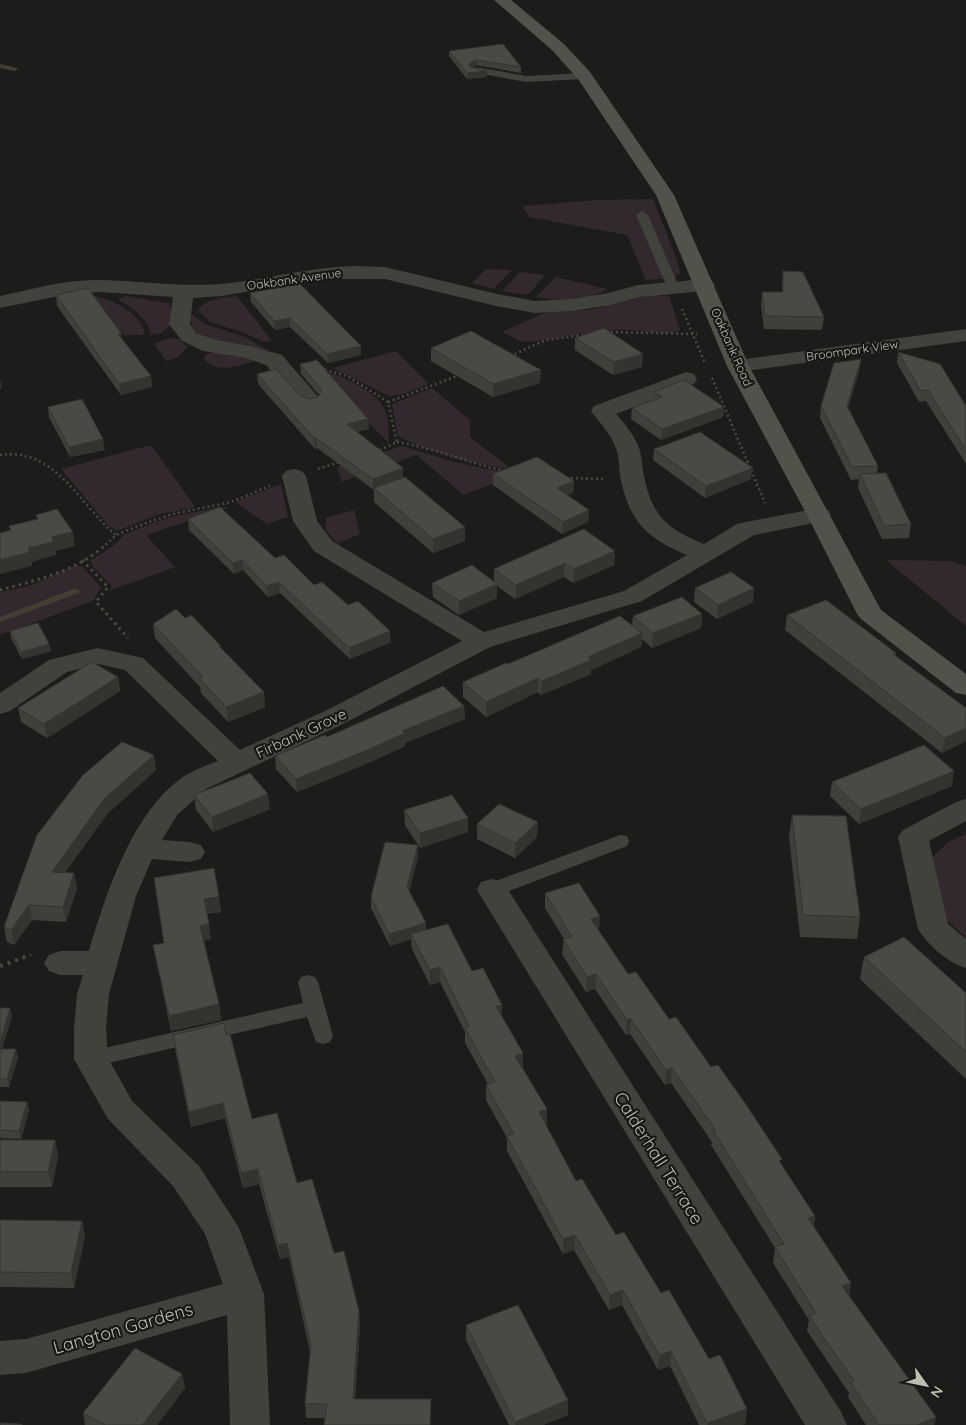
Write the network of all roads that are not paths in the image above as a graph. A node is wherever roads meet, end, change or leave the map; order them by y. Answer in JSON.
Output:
{"nodes":[{"id":1,"x":502,"y":0,"type":"edge"},
{"id":2,"x":476,"y":70,"type":"edge"},
{"id":3,"x":584,"y":76,"type":"junction"},
{"id":4,"x":642,"y":215,"type":"dead end"},
{"id":5,"x":705,"y":285,"type":"junction"},
{"id":6,"x":673,"y":287,"type":"junction"},
{"id":7,"x":184,"y":292,"type":"junction"},
{"id":8,"x":0,"y":302,"type":"edge"},
{"id":9,"x":963,"y":341,"type":"edge"},
{"id":10,"x":738,"y":366,"type":"junction"},
{"id":11,"x":686,"y":378,"type":"dead end"},
{"id":12,"x":310,"y":400,"type":"edge"},
{"id":13,"x":294,"y":476,"type":"road end"},
{"id":14,"x":819,"y":515,"type":"junction"},
{"id":15,"x":706,"y":554,"type":"junction"},
{"id":16,"x":481,"y":641,"type":"junction"},
{"id":17,"x":966,"y":687,"type":"edge"},
{"id":18,"x":0,"y":705,"type":"edge"},
{"id":19,"x":237,"y":763,"type":"junction"},
{"id":20,"x":966,"y":809,"type":"edge"},
{"id":21,"x":620,"y":841,"type":"dead end"},
{"id":22,"x":142,"y":848,"type":"junction"},
{"id":23,"x":190,"y":852,"type":"dead end"},
{"id":24,"x":492,"y":890,"type":"joint"},
{"id":25,"x":966,"y":957,"type":"edge"},
{"id":26,"x":60,"y":963,"type":"dead end"},
{"id":27,"x":101,"y":963,"type":"junction"},
{"id":28,"x":308,"y":982,"type":"dead end"},
{"id":29,"x":315,"y":1008,"type":"junction"},
{"id":30,"x":323,"y":1036,"type":"dead end"},
{"id":31,"x":91,"y":1059,"type":"junction"},
{"id":32,"x":245,"y":1294,"type":"junction"},
{"id":33,"x":0,"y":1358,"type":"edge"},
{"id":34,"x":250,"y":1425,"type":"edge"},
{"id":35,"x":827,"y":1425,"type":"edge"}],
"edges":[{"from":1,"to":3,"type":"street","name":"Oakbank Road"},
{"from":2,"to":3,"type":"lane"},
{"from":3,"to":5,"type":"street","name":"Oakbank Road"},
{"from":4,"to":6,"type":"lane"},
{"from":5,"to":6,"type":"street","name":"Oakbank Avenue"},
{"from":5,"to":10,"type":"street","name":"Oakbank Road"},
{"from":6,"to":7,"type":"street","name":"Oakbank Avenue"},
{"from":7,"to":8,"type":"street","name":"Oakbank Avenue"},
{"from":7,"to":12,"type":"street"},
{"from":9,"to":10,"type":"street","name":"Broompark View"},
{"from":10,"to":14,"type":"street","name":"Oakbank Road"},
{"from":11,"to":15,"type":"street"},
{"from":13,"to":16,"type":"street"},
{"from":14,"to":15,"type":"street","name":"Firbank Grove"},
{"from":14,"to":17,"type":"street","name":"Oakbank Road"},
{"from":15,"to":16,"type":"street","name":"Firbank Grove"},
{"from":16,"to":19,"type":"street","name":"Firbank Grove"},
{"from":18,"to":19,"type":"street"},
{"from":19,"to":22,"type":"street","name":"Firbank Grove"},
{"from":20,"to":25,"type":"street"},
{"from":21,"to":24,"type":"lane"},
{"from":22,"to":23,"type":"street"},
{"from":22,"to":27,"type":"street","name":"Firbank Grove"},
{"from":24,"to":35,"type":"street","name":"Calderhall Terrace"},
{"from":26,"to":27,"type":"street"},
{"from":27,"to":31,"type":"street"},
{"from":28,"to":29,"type":"lane"},
{"from":29,"to":30,"type":"lane"},
{"from":29,"to":31,"type":"lane"},
{"from":31,"to":32,"type":"street"},
{"from":32,"to":33,"type":"street","name":"Langton Gardens"},
{"from":32,"to":34,"type":"street"}]}
